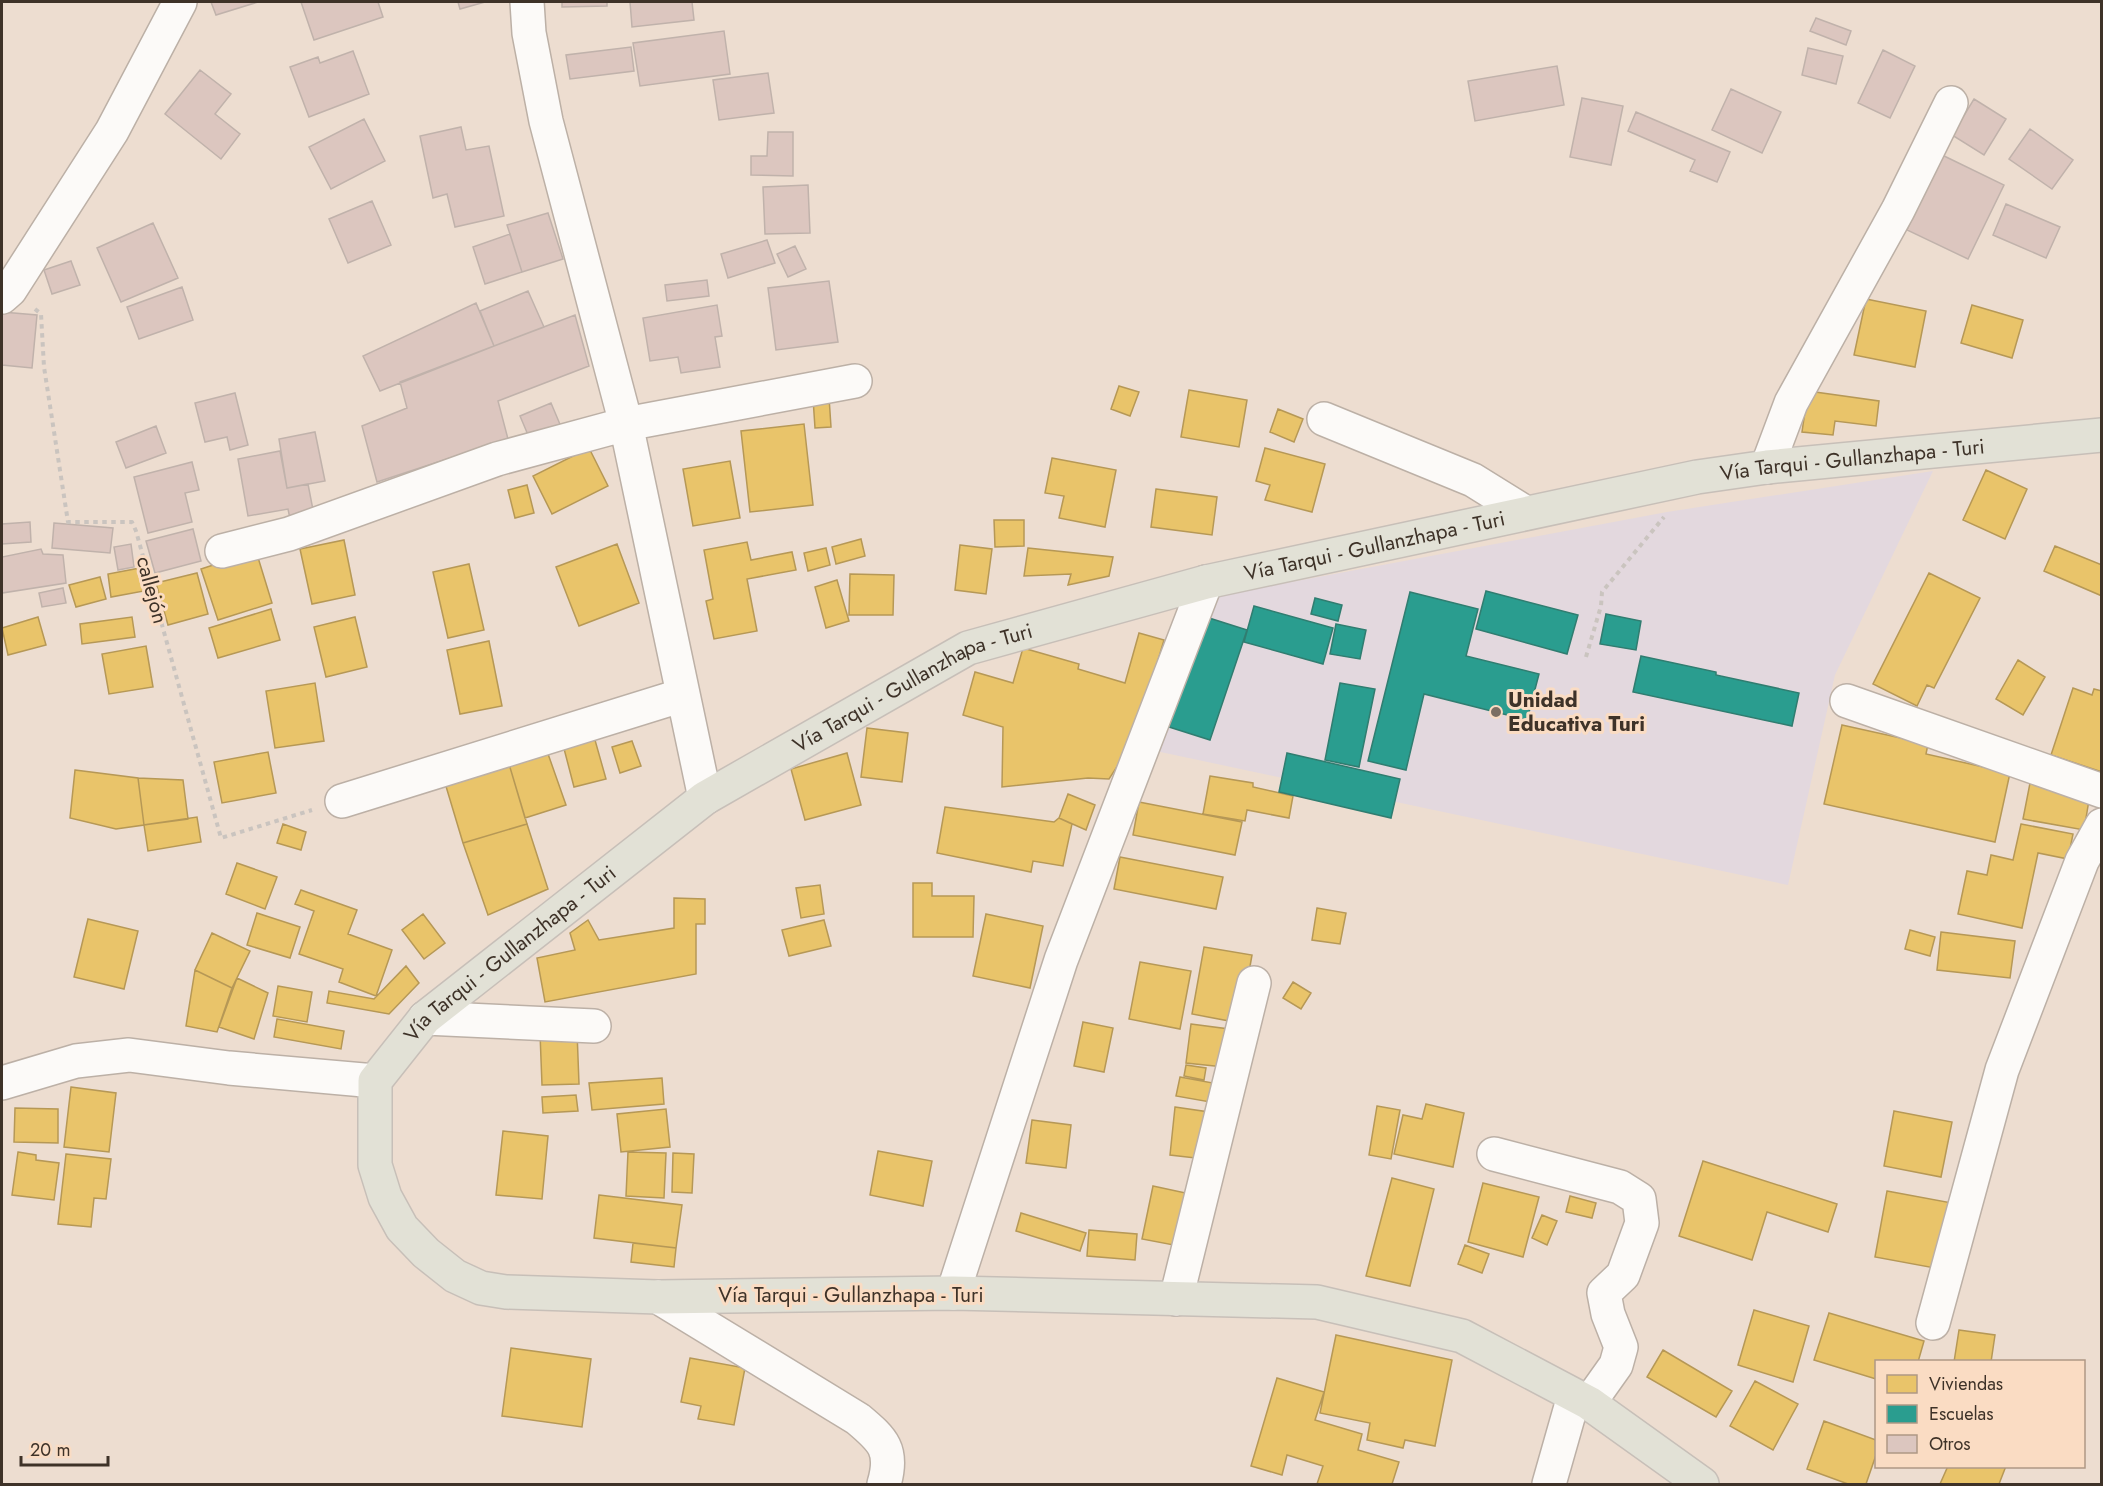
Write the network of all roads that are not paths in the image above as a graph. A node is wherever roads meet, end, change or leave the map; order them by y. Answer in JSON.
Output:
{"nodes":[{"id":1,"x":180,"y":2,"type":"edge"},
{"id":2,"x":528,"y":2,"type":"edge"},
{"id":3,"x":1950,"y":103,"type":"dead end"},
{"id":4,"x":6,"y":293,"type":"edge"},
{"id":5,"x":855,"y":381,"type":"dead end"},
{"id":6,"x":1324,"y":419,"type":"dead end"},
{"id":7,"x":626,"y":424,"type":"junction"},
{"id":8,"x":2102,"y":435,"type":"edge"},
{"id":9,"x":1767,"y":467,"type":"junction"},
{"id":10,"x":1526,"y":513,"type":"junction"},
{"id":11,"x":222,"y":551,"type":"dead end"},
{"id":12,"x":1206,"y":582,"type":"junction"},
{"id":13,"x":683,"y":695,"type":"junction"},
{"id":14,"x":1847,"y":700,"type":"dead end"},
{"id":15,"x":2102,"y":791,"type":"edge"},
{"id":16,"x":705,"y":798,"type":"junction"},
{"id":17,"x":342,"y":801,"type":"road end"},
{"id":18,"x":2102,"y":825,"type":"edge"},
{"id":19,"x":1254,"y":983,"type":"dead end"},
{"id":20,"x":425,"y":1018,"type":"junction"},
{"id":21,"x":594,"y":1026,"type":"dead end"},
{"id":22,"x":375,"y":1081,"type":"junction"},
{"id":23,"x":2,"y":1083,"type":"edge"},
{"id":24,"x":1494,"y":1154,"type":"dead end"},
{"id":25,"x":953,"y":1293,"type":"junction"},
{"id":26,"x":658,"y":1297,"type":"junction"},
{"id":27,"x":1176,"y":1299,"type":"junction"},
{"id":28,"x":1933,"y":1323,"type":"dead end"},
{"id":29,"x":1581,"y":1400,"type":"junction"},
{"id":30,"x":884,"y":1485,"type":"edge"},
{"id":31,"x":1550,"y":1485,"type":"edge"},
{"id":32,"x":1702,"y":1485,"type":"edge"}],
"edges":[{"from":1,"to":4,"type":"street"},
{"from":2,"to":7,"type":"street"},
{"from":3,"to":9,"type":"street"},
{"from":5,"to":7,"type":"street"},
{"from":6,"to":10,"type":"street"},
{"from":7,"to":11,"type":"street"},
{"from":7,"to":13,"type":"street"},
{"from":8,"to":9,"type":"main road","name":"Vía Tarqui - Gullanzhapa - Turi"},
{"from":9,"to":10,"type":"main road","name":"Vía Tarqui - Gullanzhapa - Turi"},
{"from":10,"to":12,"type":"main road","name":"Vía Tarqui - Gullanzhapa - Turi"},
{"from":12,"to":16,"type":"main road","name":"Vía Tarqui - Gullanzhapa - Turi"},
{"from":12,"to":25,"type":"street"},
{"from":13,"to":16,"type":"street"},
{"from":13,"to":17,"type":"street"},
{"from":14,"to":15,"type":"street"},
{"from":16,"to":20,"type":"main road","name":"Vía Tarqui - Gullanzhapa - Turi"},
{"from":18,"to":28,"type":"street"},
{"from":19,"to":27,"type":"street"},
{"from":20,"to":21,"type":"street"},
{"from":20,"to":22,"type":"main road","name":"Vía Tarqui - Gullanzhapa - Turi"},
{"from":22,"to":23,"type":"street"},
{"from":22,"to":26,"type":"main road","name":"Vía Tarqui - Gullanzhapa - Turi"},
{"from":24,"to":29,"type":"street"},
{"from":25,"to":26,"type":"main road","name":"Vía Tarqui - Gullanzhapa - Turi"},
{"from":25,"to":27,"type":"main road","name":"Vía Tarqui - Gullanzhapa - Turi"},
{"from":26,"to":30,"type":"street"},
{"from":27,"to":29,"type":"main road","name":"Vía Tarqui - Gullanzhapa - Turi"},
{"from":29,"to":31,"type":"street"},
{"from":29,"to":32,"type":"main road","name":"Vía Tarqui - Gullanzhapa - Turi"}]}
